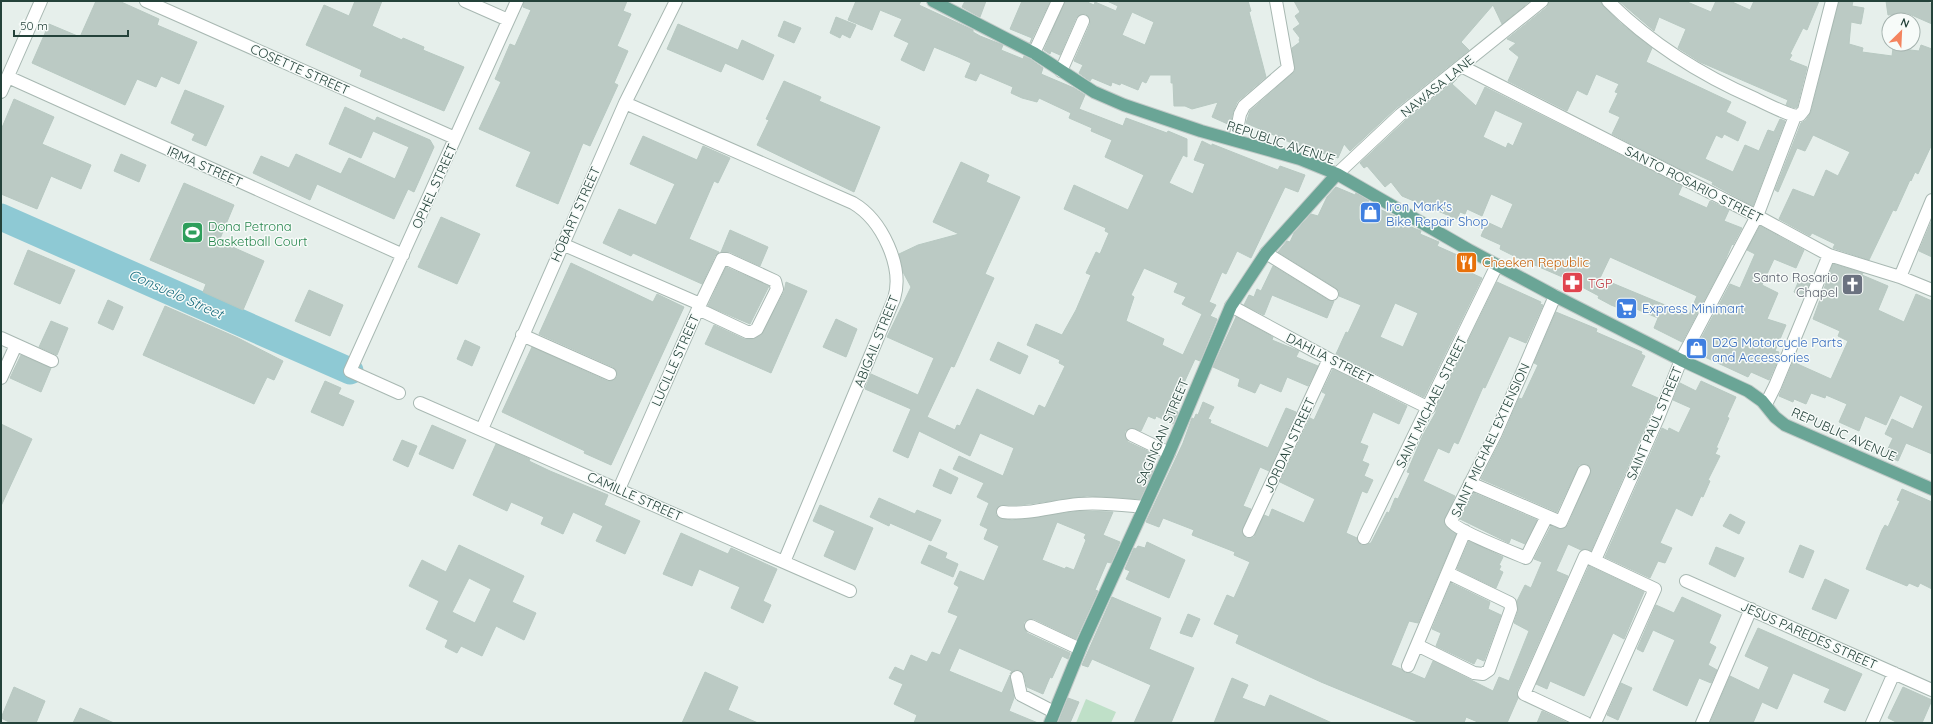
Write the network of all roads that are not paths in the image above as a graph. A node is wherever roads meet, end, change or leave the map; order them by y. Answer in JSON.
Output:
{"nodes":[{"id":1,"x":41,"y":1,"type":"edge"},
{"id":2,"x":146,"y":1,"type":"edge"},
{"id":3,"x":465,"y":1,"type":"edge"},
{"id":4,"x":517,"y":1,"type":"edge"},
{"id":5,"x":676,"y":1,"type":"edge"},
{"id":6,"x":933,"y":1,"type":"edge"},
{"id":7,"x":1058,"y":1,"type":"edge"},
{"id":8,"x":1276,"y":1,"type":"edge"},
{"id":9,"x":1542,"y":1,"type":"edge"},
{"id":10,"x":1608,"y":1,"type":"edge"},
{"id":11,"x":1832,"y":1,"type":"edge"},
{"id":12,"x":508,"y":20,"type":"junction"},
{"id":13,"x":1083,"y":21,"type":"dead end"},
{"id":14,"x":1034,"y":53,"type":"junction"},
{"id":15,"x":1461,"y":66,"type":"junction"},
{"id":16,"x":1061,"y":71,"type":"junction"},
{"id":17,"x":8,"y":77,"type":"junction"},
{"id":18,"x":1,"y":92,"type":"edge"},
{"id":19,"x":625,"y":103,"type":"junction"},
{"id":20,"x":1795,"y":116,"type":"junction"},
{"id":21,"x":455,"y":138,"type":"junction"},
{"id":22,"x":1235,"y":140,"type":"junction"},
{"id":23,"x":1337,"y":174,"type":"junction"},
{"id":24,"x":1932,"y":200,"type":"edge"},
{"id":25,"x":1757,"y":216,"type":"junction"},
{"id":26,"x":562,"y":244,"type":"junction"},
{"id":27,"x":1266,"y":253,"type":"junction"},
{"id":28,"x":403,"y":255,"type":"junction"},
{"id":29,"x":1829,"y":255,"type":"junction"},
{"id":30,"x":1497,"y":265,"type":"junction"},
{"id":31,"x":1900,"y":277,"type":"junction"},
{"id":32,"x":1932,"y":290,"type":"edge"},
{"id":33,"x":1332,"y":294,"type":"dead end"},
{"id":34,"x":1555,"y":296,"type":"junction"},
{"id":35,"x":699,"y":306,"type":"junction"},
{"id":36,"x":1232,"y":306,"type":"junction"},
{"id":37,"x":522,"y":335,"type":"junction"},
{"id":38,"x":1,"y":338,"type":"edge"},
{"id":39,"x":16,"y":345,"type":"junction"},
{"id":40,"x":1329,"y":359,"type":"junction"},
{"id":41,"x":1681,"y":360,"type":"junction"},
{"id":42,"x":52,"y":361,"type":"dead end"},
{"id":43,"x":610,"y":374,"type":"dead end"},
{"id":44,"x":1,"y":378,"type":"edge"},
{"id":45,"x":399,"y":393,"type":"dead end"},
{"id":46,"x":420,"y":402,"type":"dead end"},
{"id":47,"x":1766,"y":404,"type":"junction"},
{"id":48,"x":1429,"y":408,"type":"junction"},
{"id":49,"x":482,"y":429,"type":"junction"},
{"id":50,"x":1132,"y":434,"type":"dead end"},
{"id":51,"x":1169,"y":453,"type":"junction"},
{"id":52,"x":1584,"y":471,"type":"dead end"},
{"id":53,"x":1470,"y":483,"type":"junction"},
{"id":54,"x":619,"y":489,"type":"junction"},
{"id":55,"x":1932,"y":489,"type":"edge"},
{"id":56,"x":1144,"y":507,"type":"junction"},
{"id":57,"x":1003,"y":512,"type":"dead end"},
{"id":58,"x":1547,"y":516,"type":"junction"},
{"id":59,"x":1249,"y":531,"type":"dead end"},
{"id":60,"x":1465,"y":531,"type":"junction"},
{"id":61,"x":1364,"y":538,"type":"dead end"},
{"id":62,"x":1595,"y":560,"type":"junction"},
{"id":63,"x":784,"y":562,"type":"junction"},
{"id":64,"x":1448,"y":573,"type":"junction"},
{"id":65,"x":1686,"y":580,"type":"dead end"},
{"id":66,"x":850,"y":591,"type":"dead end"},
{"id":67,"x":1751,"y":609,"type":"junction"},
{"id":68,"x":1031,"y":626,"type":"dead end"},
{"id":69,"x":1417,"y":645,"type":"junction"},
{"id":70,"x":1080,"y":649,"type":"junction"},
{"id":71,"x":1408,"y":666,"type":"dead end"},
{"id":72,"x":1894,"y":673,"type":"junction"},
{"id":73,"x":1017,"y":677,"type":"dead end"},
{"id":74,"x":1932,"y":690,"type":"edge"},
{"id":75,"x":1052,"y":717,"type":"edge"},
{"id":76,"x":1586,"y":723,"type":"edge"},
{"id":77,"x":1595,"y":723,"type":"edge"},
{"id":78,"x":1702,"y":723,"type":"edge"},
{"id":79,"x":1872,"y":723,"type":"edge"}],
"edges":[{"from":1,"to":17,"type":"street"},
{"from":2,"to":21,"type":"street","name":"COSETTE STREET"},
{"from":3,"to":12,"type":"street"},
{"from":4,"to":12,"type":"street","name":"OPHEL STREET"},
{"from":5,"to":19,"type":"street","name":"HOBART STREET"},
{"from":6,"to":14,"type":"main road","name":"REPUBLIC AVENUE"},
{"from":7,"to":14,"type":"street"},
{"from":8,"to":22,"type":"street"},
{"from":9,"to":15,"type":"street","name":"NAWASA LANE"},
{"from":10,"to":20,"type":"street"},
{"from":11,"to":20,"type":"street","name":"SAINT PAUL STREET"},
{"from":12,"to":21,"type":"street","name":"OPHEL STREET"},
{"from":13,"to":16,"type":"street"},
{"from":14,"to":16,"type":"main road","name":"REPUBLIC AVENUE"},
{"from":15,"to":23,"type":"street","name":"NAWASA LANE"},
{"from":15,"to":25,"type":"street","name":"SANTO ROSARIO STREET"},
{"from":16,"to":22,"type":"main road","name":"REPUBLIC AVENUE"},
{"from":17,"to":18,"type":"street"},
{"from":17,"to":28,"type":"street","name":"IRMA STREET"},
{"from":19,"to":26,"type":"street","name":"HOBART STREET"},
{"from":19,"to":63,"type":"street","name":"ABIGAIL STREET"},
{"from":20,"to":25,"type":"street","name":"SAINT PAUL STREET"},
{"from":21,"to":28,"type":"street","name":"OPHEL STREET"},
{"from":22,"to":23,"type":"main road","name":"REPUBLIC AVENUE"},
{"from":23,"to":27,"type":"main road","name":"SAGINGAN STREET"},
{"from":23,"to":30,"type":"main road","name":"REPUBLIC AVENUE"},
{"from":24,"to":31,"type":"street"},
{"from":25,"to":29,"type":"street","name":"SANTO ROSARIO STREET"},
{"from":25,"to":41,"type":"street","name":"SAINT PAUL STREET"},
{"from":26,"to":35,"type":"street","name":"LUCILLE STREET"},
{"from":26,"to":37,"type":"street","name":"HOBART STREET"},
{"from":27,"to":33,"type":"street"},
{"from":27,"to":36,"type":"main road","name":"SAGINGAN STREET"},
{"from":28,"to":45,"type":"street","name":"OPHEL STREET"},
{"from":29,"to":31,"type":"street","name":"SANTO ROSARIO STREET"},
{"from":29,"to":47,"type":"street"},
{"from":30,"to":34,"type":"main road","name":"REPUBLIC AVENUE"},
{"from":30,"to":48,"type":"street","name":"SAINT MICHAEL STREET"},
{"from":31,"to":32,"type":"street","name":"SANTO ROSARIO STREET"},
{"from":34,"to":41,"type":"main road","name":"REPUBLIC AVENUE"},
{"from":34,"to":53,"type":"street","name":"SAINT MICHAEL EXTENSION"},
{"from":35,"to":35,"type":"street"},
{"from":35,"to":54,"type":"street","name":"LUCILLE STREET"},
{"from":36,"to":40,"type":"street","name":"DAHLIA STREET"},
{"from":36,"to":51,"type":"main road","name":"SAGINGAN STREET"},
{"from":37,"to":43,"type":"street"},
{"from":37,"to":49,"type":"street","name":"HOBART STREET"},
{"from":38,"to":39,"type":"street"},
{"from":39,"to":42,"type":"street"},
{"from":39,"to":44,"type":"street"},
{"from":40,"to":48,"type":"street","name":"DAHLIA STREET"},
{"from":40,"to":59,"type":"street","name":"JORDAN STREET"},
{"from":41,"to":47,"type":"main road","name":"REPUBLIC AVENUE"},
{"from":41,"to":62,"type":"street","name":"SAINT PAUL STREET"},
{"from":46,"to":49,"type":"street","name":"CAMILLE STREET"},
{"from":47,"to":55,"type":"main road","name":"REPUBLIC AVENUE"},
{"from":48,"to":61,"type":"street","name":"SAINT MICHAEL STREET"},
{"from":49,"to":54,"type":"street","name":"CAMILLE STREET"},
{"from":50,"to":51,"type":"street"},
{"from":51,"to":56,"type":"main road","name":"SAGINGAN STREET"},
{"from":52,"to":58,"type":"street"},
{"from":53,"to":58,"type":"street"},
{"from":53,"to":60,"type":"street","name":"SAINT MICHAEL EXTENSION"},
{"from":54,"to":63,"type":"street","name":"CAMILLE STREET"},
{"from":56,"to":57,"type":"street"},
{"from":56,"to":70,"type":"main road","name":"SAGINGAN STREET"},
{"from":58,"to":60,"type":"street"},
{"from":60,"to":64,"type":"street","name":"SAINT MICHAEL EXTENSION"},
{"from":62,"to":76,"type":"street"},
{"from":62,"to":77,"type":"street"},
{"from":63,"to":66,"type":"street","name":"CAMILLE STREET"},
{"from":64,"to":69,"type":"street","name":"SAINT MICHAEL EXTENSION"},
{"from":64,"to":69,"type":"street"},
{"from":65,"to":67,"type":"street","name":"JESUS PAREDES STREET"},
{"from":67,"to":72,"type":"street","name":"JESUS PAREDES STREET"},
{"from":67,"to":78,"type":"street"},
{"from":68,"to":70,"type":"street"},
{"from":69,"to":71,"type":"street","name":"SAINT MICHAEL EXTENSION"},
{"from":70,"to":75,"type":"main road","name":"SAGINGAN STREET"},
{"from":72,"to":74,"type":"street","name":"JESUS PAREDES STREET"},
{"from":72,"to":79,"type":"street"},
{"from":73,"to":75,"type":"street"}]}
